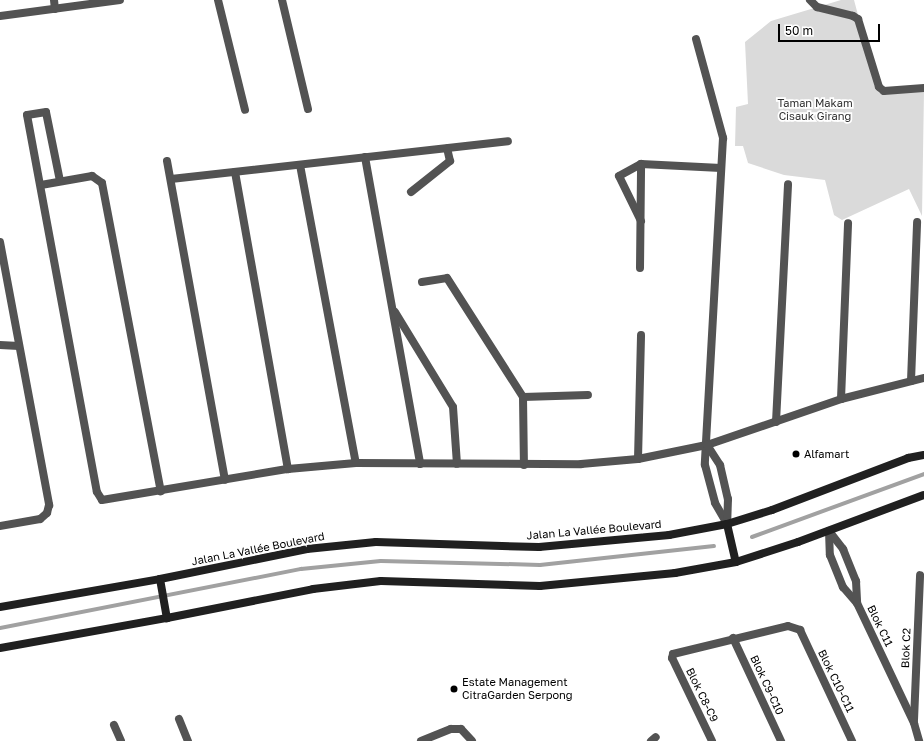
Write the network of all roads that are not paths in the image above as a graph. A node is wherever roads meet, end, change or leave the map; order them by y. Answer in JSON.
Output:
{"nodes":[{"id":1,"x":54,"y":0,"type":"edge"},
{"id":2,"x":120,"y":0,"type":"edge"},
{"id":3,"x":218,"y":0,"type":"edge"},
{"id":4,"x":282,"y":0,"type":"edge"},
{"id":5,"x":810,"y":0,"type":"edge"},
{"id":6,"x":55,"y":9,"type":"junction"},
{"id":7,"x":0,"y":16,"type":"edge"},
{"id":8,"x":696,"y":39,"type":"dead end"},
{"id":9,"x":924,"y":88,"type":"edge"},
{"id":10,"x":308,"y":109,"type":"dead end"},
{"id":11,"x":244,"y":110,"type":"dead end"},
{"id":12,"x":508,"y":141,"type":"dead end"},
{"id":13,"x":447,"y":148,"type":"junction"},
{"id":14,"x":365,"y":157,"type":"junction"},
{"id":15,"x":167,"y":161,"type":"dead end"},
{"id":16,"x":641,"y":164,"type":"junction"},
{"id":17,"x":300,"y":165,"type":"junction"},
{"id":18,"x":721,"y":168,"type":"junction"},
{"id":19,"x":235,"y":172,"type":"junction"},
{"id":20,"x":171,"y":179,"type":"junction"},
{"id":21,"x":60,"y":181,"type":"junction"},
{"id":22,"x":788,"y":184,"type":"dead end"},
{"id":23,"x":41,"y":185,"type":"junction"},
{"id":24,"x":411,"y":192,"type":"dead end"},
{"id":25,"x":640,"y":221,"type":"junction"},
{"id":26,"x":848,"y":222,"type":"dead end"},
{"id":27,"x":917,"y":222,"type":"dead end"},
{"id":28,"x":0,"y":242,"type":"edge"},
{"id":29,"x":640,"y":268,"type":"dead end"},
{"id":30,"x":422,"y":282,"type":"dead end"},
{"id":31,"x":392,"y":307,"type":"junction"},
{"id":32,"x":641,"y":335,"type":"dead end"},
{"id":33,"x":0,"y":344,"type":"edge"},
{"id":34,"x":19,"y":346,"type":"junction"},
{"id":35,"x":924,"y":378,"type":"edge"},
{"id":36,"x":911,"y":381,"type":"junction"},
{"id":37,"x":588,"y":394,"type":"dead end"},
{"id":38,"x":523,"y":397,"type":"junction"},
{"id":39,"x":841,"y":400,"type":"junction"},
{"id":40,"x":776,"y":422,"type":"junction"},
{"id":41,"x":708,"y":445,"type":"junction"},
{"id":42,"x":924,"y":455,"type":"edge"},
{"id":43,"x":638,"y":458,"type":"junction"},
{"id":44,"x":356,"y":463,"type":"junction"},
{"id":45,"x":420,"y":464,"type":"junction"},
{"id":46,"x":457,"y":464,"type":"junction"},
{"id":47,"x":524,"y":465,"type":"junction"},
{"id":48,"x":288,"y":469,"type":"junction"},
{"id":49,"x":225,"y":480,"type":"junction"},
{"id":50,"x":161,"y":491,"type":"junction"},
{"id":51,"x":924,"y":495,"type":"edge"},
{"id":52,"x":727,"y":524,"type":"junction"},
{"id":53,"x":0,"y":526,"type":"edge"},
{"id":54,"x":829,"y":531,"type":"junction"},
{"id":55,"x":736,"y":562,"type":"junction"},
{"id":56,"x":920,"y":575,"type":"dead end"},
{"id":57,"x":160,"y":579,"type":"junction"},
{"id":58,"x":857,"y":603,"type":"junction"},
{"id":59,"x":0,"y":607,"type":"edge"},
{"id":60,"x":167,"y":618,"type":"junction"},
{"id":61,"x":733,"y":638,"type":"junction"},
{"id":62,"x":0,"y":648,"type":"edge"},
{"id":63,"x":179,"y":719,"type":"dead end"},
{"id":64,"x":914,"y":723,"type":"junction"},
{"id":65,"x":114,"y":725,"type":"dead end"},
{"id":66,"x":121,"y":741,"type":"edge"},
{"id":67,"x":188,"y":741,"type":"edge"},
{"id":68,"x":421,"y":741,"type":"edge"},
{"id":69,"x":472,"y":741,"type":"edge"},
{"id":70,"x":712,"y":741,"type":"edge"},
{"id":71,"x":781,"y":741,"type":"edge"},
{"id":72,"x":852,"y":741,"type":"edge"},
{"id":73,"x":919,"y":741,"type":"edge"}],
"edges":[{"from":1,"to":6,"type":"street"},
{"from":2,"to":6,"type":"street"},
{"from":3,"to":11,"type":"street"},
{"from":4,"to":10,"type":"street"},
{"from":5,"to":9,"type":"street"},
{"from":6,"to":7,"type":"street"},
{"from":8,"to":18,"type":"street"},
{"from":12,"to":13,"type":"street"},
{"from":13,"to":14,"type":"street"},
{"from":13,"to":24,"type":"street"},
{"from":14,"to":17,"type":"street"},
{"from":14,"to":31,"type":"street"},
{"from":15,"to":20,"type":"street"},
{"from":16,"to":18,"type":"street"},
{"from":16,"to":25,"type":"street"},
{"from":16,"to":25,"type":"street"},
{"from":17,"to":19,"type":"street"},
{"from":17,"to":44,"type":"street"},
{"from":18,"to":41,"type":"street"},
{"from":19,"to":20,"type":"street"},
{"from":19,"to":48,"type":"street"},
{"from":20,"to":49,"type":"street"},
{"from":21,"to":23,"type":"street"},
{"from":21,"to":23,"type":"street"},
{"from":21,"to":50,"type":"street"},
{"from":22,"to":40,"type":"street"},
{"from":23,"to":50,"type":"street"},
{"from":25,"to":29,"type":"street"},
{"from":26,"to":39,"type":"street"},
{"from":27,"to":36,"type":"street"},
{"from":28,"to":34,"type":"street"},
{"from":30,"to":38,"type":"street"},
{"from":31,"to":45,"type":"street"},
{"from":31,"to":46,"type":"street"},
{"from":32,"to":43,"type":"street"},
{"from":33,"to":34,"type":"street"},
{"from":34,"to":53,"type":"street"},
{"from":35,"to":36,"type":"street"},
{"from":36,"to":39,"type":"street"},
{"from":37,"to":38,"type":"street"},
{"from":38,"to":47,"type":"street"},
{"from":39,"to":40,"type":"street"},
{"from":40,"to":41,"type":"street"},
{"from":41,"to":43,"type":"street"},
{"from":41,"to":52,"type":"street"},
{"from":41,"to":52,"type":"street"},
{"from":42,"to":52,"type":"street","name":"Jalan La Vallée Boulevard"},
{"from":43,"to":47,"type":"street"},
{"from":44,"to":45,"type":"street"},
{"from":44,"to":48,"type":"street"},
{"from":45,"to":46,"type":"street"},
{"from":46,"to":47,"type":"street"},
{"from":48,"to":49,"type":"street"},
{"from":49,"to":50,"type":"street"},
{"from":51,"to":54,"type":"street"},
{"from":52,"to":55,"type":"street"},
{"from":52,"to":57,"type":"street","name":"Jalan La Vallée Boulevard"},
{"from":54,"to":55,"type":"street"},
{"from":54,"to":58,"type":"street"},
{"from":54,"to":58,"type":"street"},
{"from":55,"to":60,"type":"street"},
{"from":56,"to":64,"type":"street","name":"Blok C2"},
{"from":57,"to":59,"type":"street","name":"Jalan La Vallée Boulevard"},
{"from":57,"to":60,"type":"street"},
{"from":58,"to":64,"type":"street","name":"Blok C11"},
{"from":60,"to":62,"type":"street"},
{"from":61,"to":70,"type":"street","name":"Blok C8-C9"},
{"from":61,"to":71,"type":"street","name":"Blok C9-C10"},
{"from":61,"to":72,"type":"street","name":"Blok C10-C11"},
{"from":63,"to":67,"type":"street"},
{"from":64,"to":73,"type":"street"},
{"from":65,"to":66,"type":"street"},
{"from":68,"to":69,"type":"street"}]}
